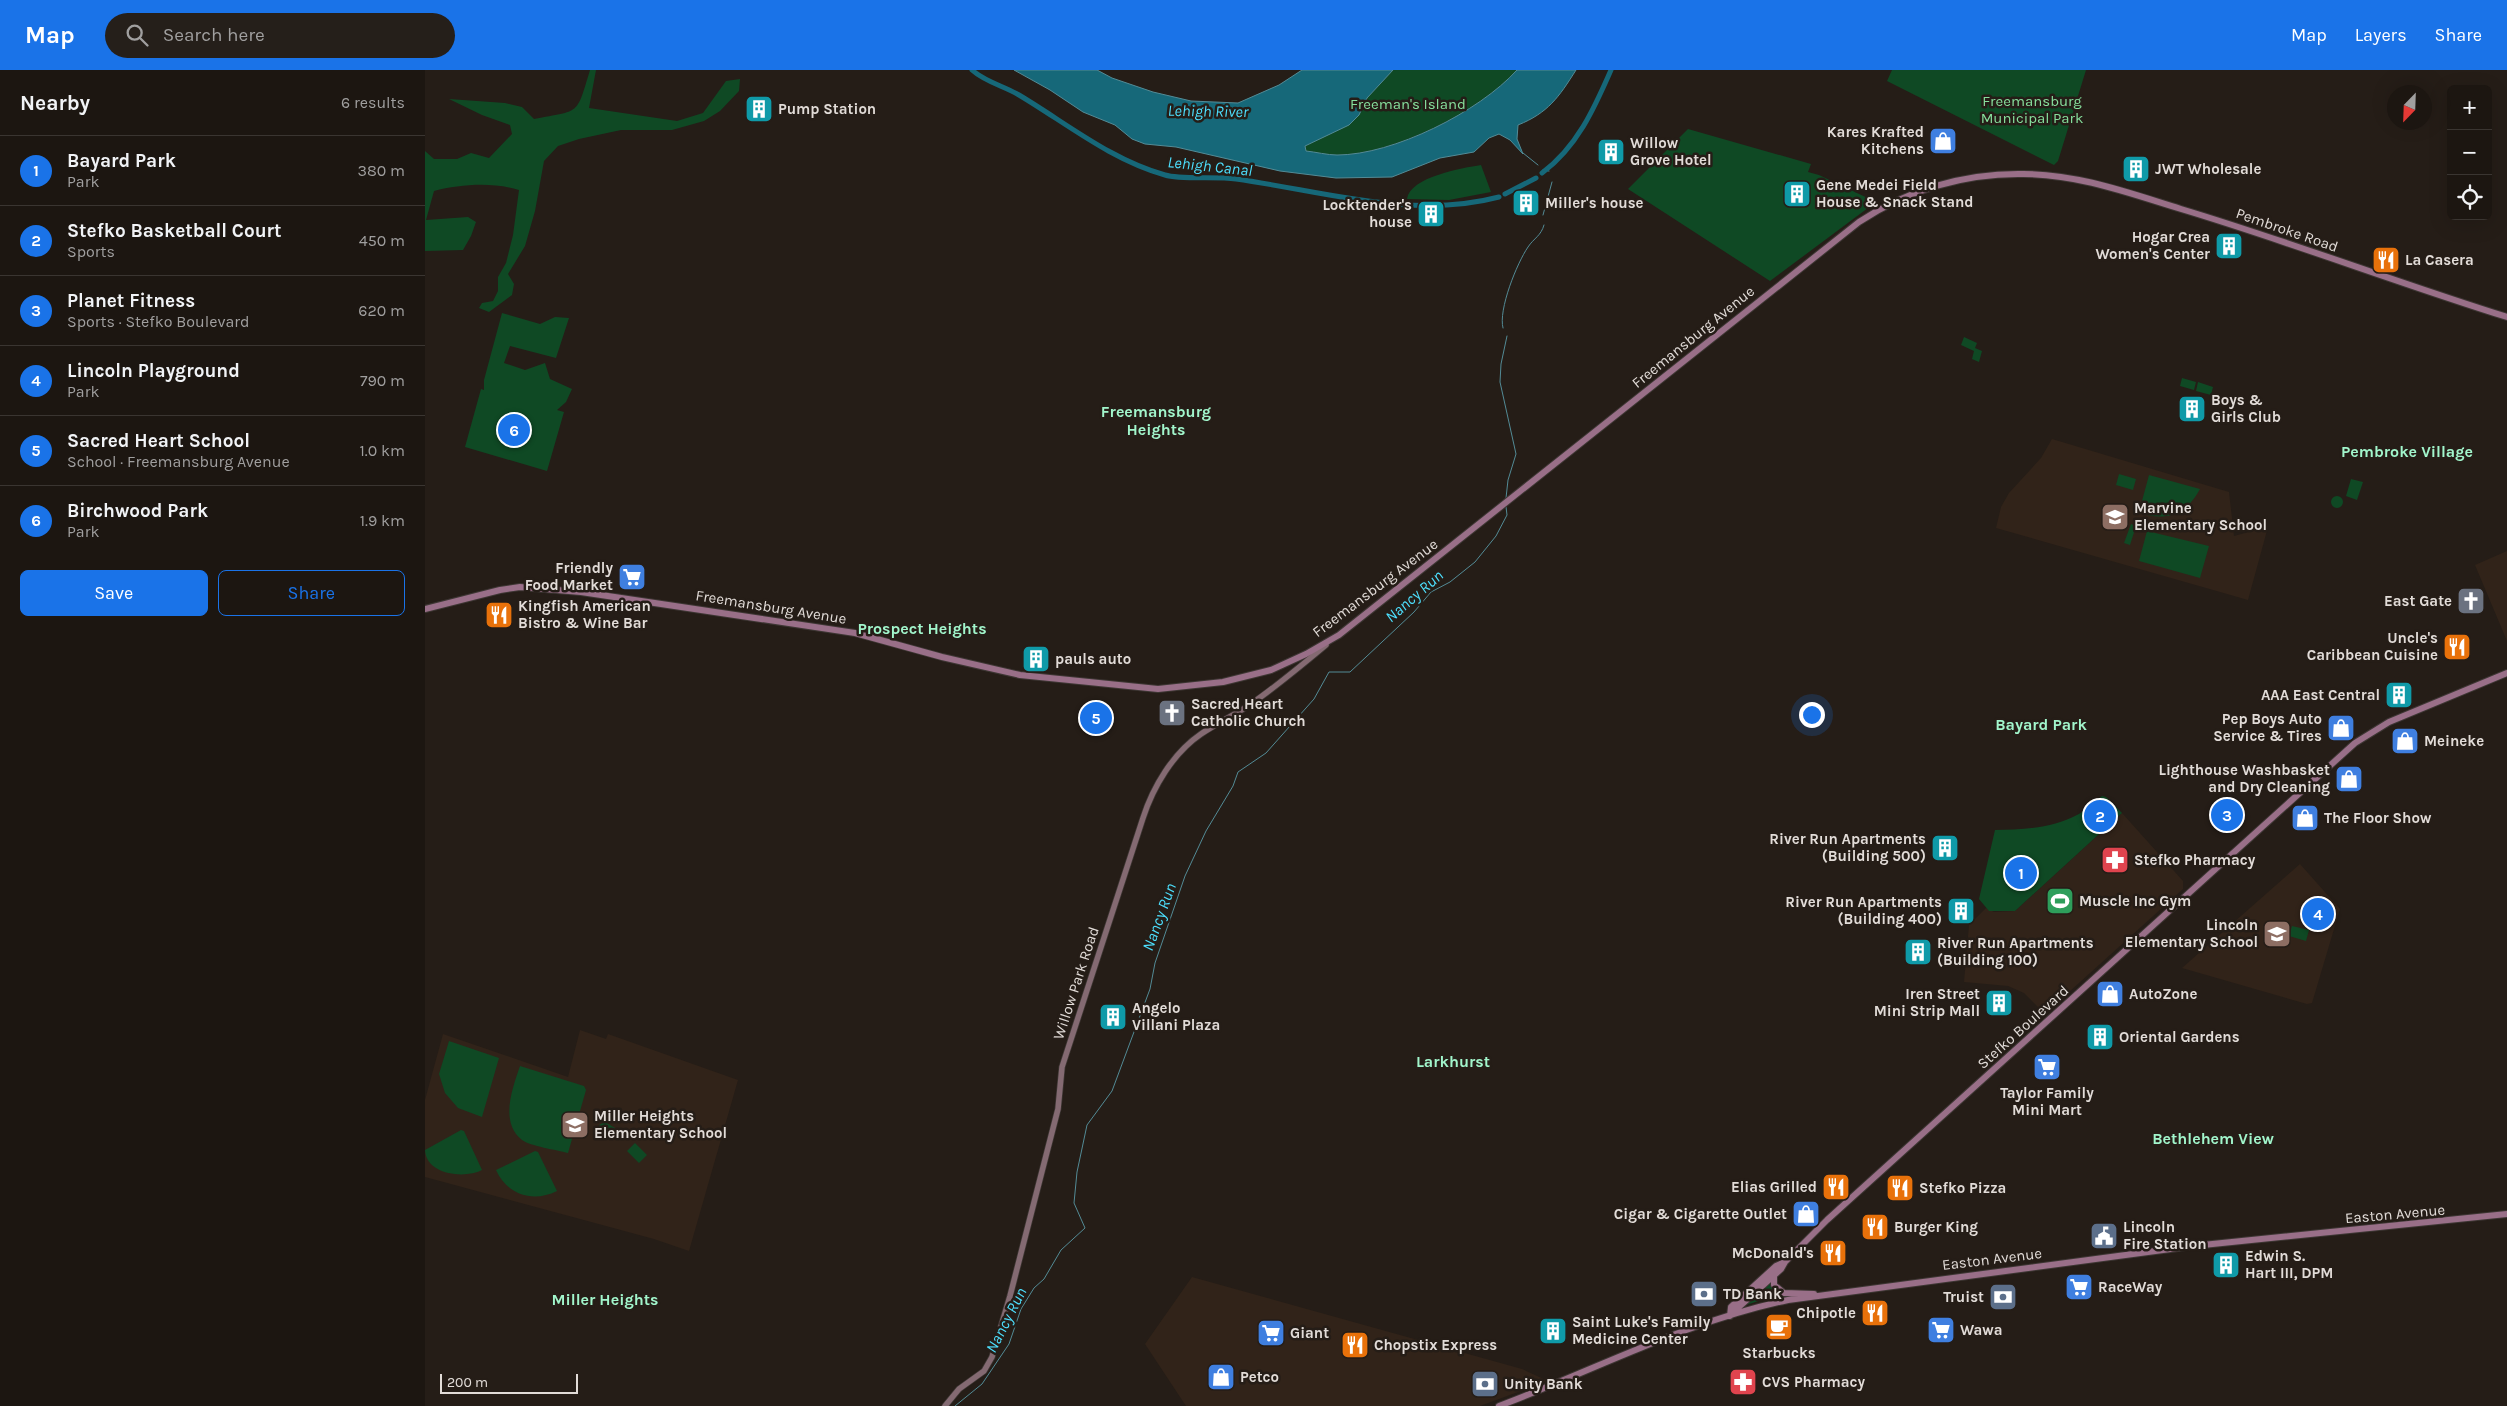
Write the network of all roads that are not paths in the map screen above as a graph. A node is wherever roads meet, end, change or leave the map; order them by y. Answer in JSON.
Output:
{"nodes":[{"id":1,"x":2056,"y":176,"type":"joint"},
{"id":2,"x":2507,"y":317,"type":"edge"},
{"id":3,"x":425,"y":609,"type":"edge"},
{"id":4,"x":1339,"y":635,"type":"junction"},
{"id":5,"x":2507,"y":673,"type":"edge"},
{"id":6,"x":2507,"y":1214,"type":"edge"},
{"id":7,"x":1785,"y":1262,"type":"junction"},
{"id":8,"x":1774,"y":1276,"type":"junction"},
{"id":9,"x":1817,"y":1294,"type":"junction"},
{"id":10,"x":1730,"y":1316,"type":"junction"},
{"id":11,"x":945,"y":1406,"type":"edge"},
{"id":12,"x":1499,"y":1406,"type":"edge"}],
"edges":[{"from":1,"to":2,"type":"main road","name":"Pembroke Road"},
{"from":1,"to":4,"type":"main road","name":"Freemansburg Avenue"},
{"from":3,"to":4,"type":"main road","name":"Freemansburg Avenue"},
{"from":4,"to":11,"type":"main road","name":"Willow Park Road"},
{"from":5,"to":7,"type":"main road","name":"Stefko Boulevard"},
{"from":6,"to":9,"type":"main road","name":"Easton Avenue"},
{"from":7,"to":8,"type":"main road","name":"Stefko Boulevard"},
{"from":7,"to":10,"type":"main road","name":"Stefko Boulevard"},
{"from":8,"to":9,"type":"main road"},
{"from":8,"to":10,"type":"main road","name":"Stefko Boulevard"},
{"from":9,"to":10,"type":"main road","name":"Easton Avenue"},
{"from":10,"to":12,"type":"main road","name":"Easton Avenue"}]}
